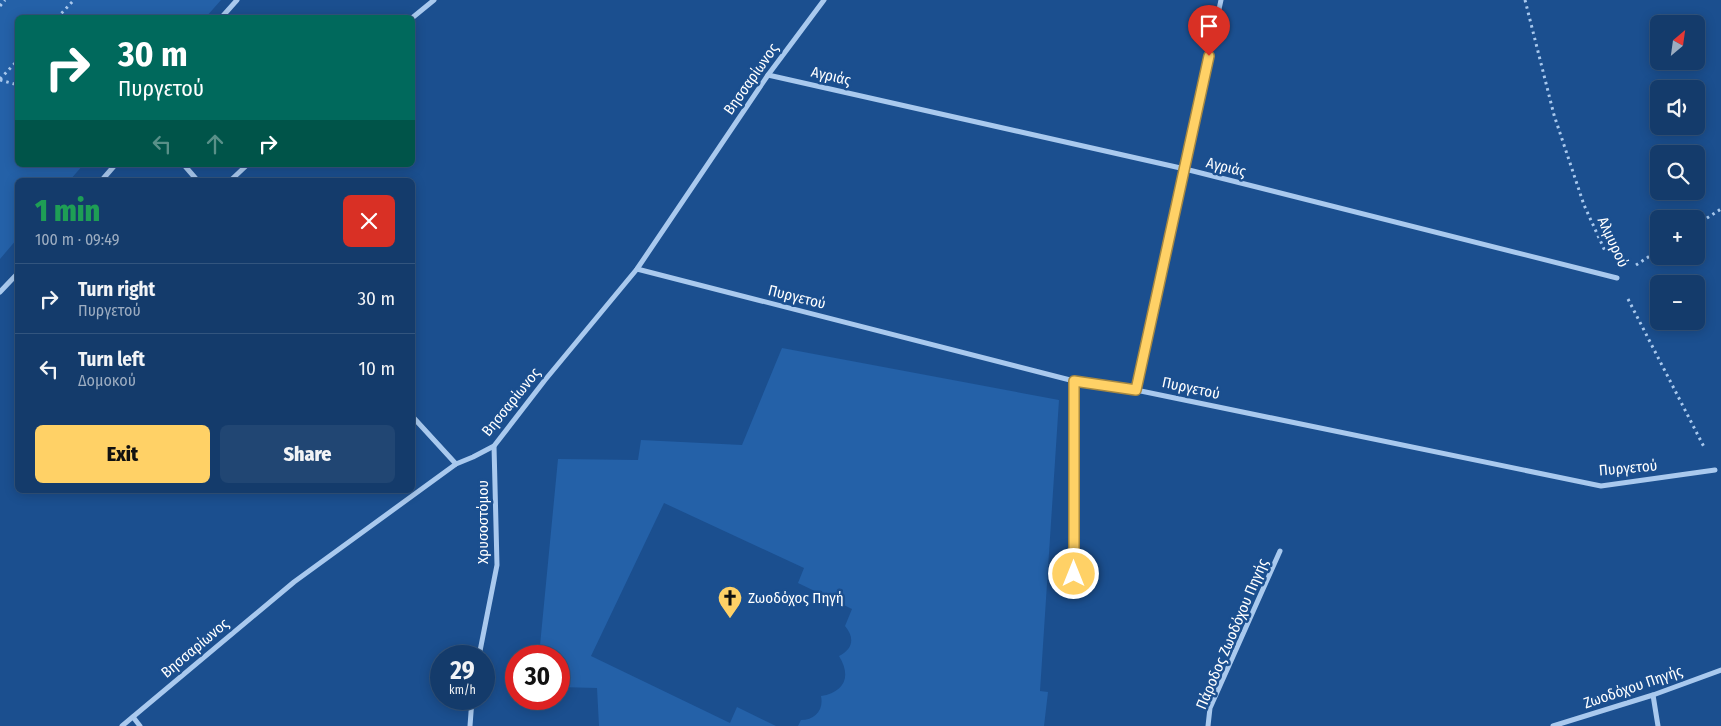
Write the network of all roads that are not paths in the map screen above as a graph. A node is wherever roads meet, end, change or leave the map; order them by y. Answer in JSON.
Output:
{"nodes":[{"id":1,"x":237,"y":0,"type":"edge"},
{"id":2,"x":434,"y":0,"type":"edge"},
{"id":3,"x":824,"y":0,"type":"edge"},
{"id":4,"x":1221,"y":0,"type":"edge"},
{"id":5,"x":224,"y":15,"type":"edge"},
{"id":6,"x":415,"y":16,"type":"edge"},
{"id":7,"x":768,"y":74,"type":"junction"},
{"id":8,"x":113,"y":167,"type":"edge"},
{"id":9,"x":186,"y":167,"type":"edge"},
{"id":10,"x":245,"y":167,"type":"edge"},
{"id":11,"x":1185,"y":169,"type":"junction"},
{"id":12,"x":104,"y":178,"type":"edge"},
{"id":13,"x":196,"y":178,"type":"edge"},
{"id":14,"x":233,"y":178,"type":"edge"},
{"id":15,"x":637,"y":269,"type":"junction"},
{"id":16,"x":15,"y":276,"type":"edge"},
{"id":17,"x":1617,"y":278,"type":"road end"},
{"id":18,"x":0,"y":292,"type":"edge"},
{"id":19,"x":1074,"y":381,"type":"junction"},
{"id":20,"x":1136,"y":390,"type":"junction"},
{"id":21,"x":415,"y":419,"type":"edge"},
{"id":22,"x":494,"y":446,"type":"junction"},
{"id":23,"x":456,"y":464,"type":"junction"},
{"id":24,"x":1716,"y":470,"type":"road end"},
{"id":25,"x":1280,"y":551,"type":"dead end"},
{"id":26,"x":1074,"y":594,"type":"dead end"},
{"id":27,"x":481,"y":645,"type":"edge"},
{"id":28,"x":1721,"y":670,"type":"edge"},
{"id":29,"x":1653,"y":695,"type":"junction"},
{"id":30,"x":471,"y":710,"type":"edge"},
{"id":31,"x":133,"y":717,"type":"junction"},
{"id":32,"x":122,"y":726,"type":"edge"},
{"id":33,"x":140,"y":726,"type":"edge"},
{"id":34,"x":470,"y":726,"type":"edge"},
{"id":35,"x":1208,"y":726,"type":"edge"},
{"id":36,"x":1553,"y":726,"type":"edge"},
{"id":37,"x":1658,"y":726,"type":"edge"}],
"edges":[{"from":1,"to":5,"type":"street"},
{"from":2,"to":6,"type":"street"},
{"from":3,"to":7,"type":"street","name":"Βησσαρίωνος"},
{"from":4,"to":11,"type":"street"},
{"from":7,"to":11,"type":"street","name":"Αγριάς"},
{"from":7,"to":15,"type":"street","name":"Βησσαρίωνος"},
{"from":8,"to":12,"type":"street"},
{"from":9,"to":13,"type":"street"},
{"from":10,"to":14,"type":"street"},
{"from":11,"to":17,"type":"street","name":"Αγριάς"},
{"from":11,"to":20,"type":"street"},
{"from":15,"to":19,"type":"street","name":"Πυργετού"},
{"from":15,"to":22,"type":"street","name":"Βησσαρίωνος"},
{"from":16,"to":18,"type":"street"},
{"from":19,"to":20,"type":"street","name":"Πυργετού"},
{"from":19,"to":26,"type":"street"},
{"from":20,"to":24,"type":"street","name":"Πυργετού"},
{"from":21,"to":23,"type":"street"},
{"from":22,"to":23,"type":"street","name":"Βησσαρίωνος"},
{"from":22,"to":27,"type":"street","name":"Χρυσοστόμου"},
{"from":23,"to":31,"type":"street","name":"Βησσαρίωνος"},
{"from":25,"to":35,"type":"street","name":"Πάροδος Ζωοδόχου Πηγής"},
{"from":28,"to":29,"type":"street","name":"Ζωοδόχου Πηγής"},
{"from":29,"to":36,"type":"street","name":"Ζωοδόχου Πηγής"},
{"from":29,"to":37,"type":"street"},
{"from":30,"to":34,"type":"street"},
{"from":31,"to":32,"type":"street","name":"Βησσαρίωνος"},
{"from":31,"to":33,"type":"street"}]}
